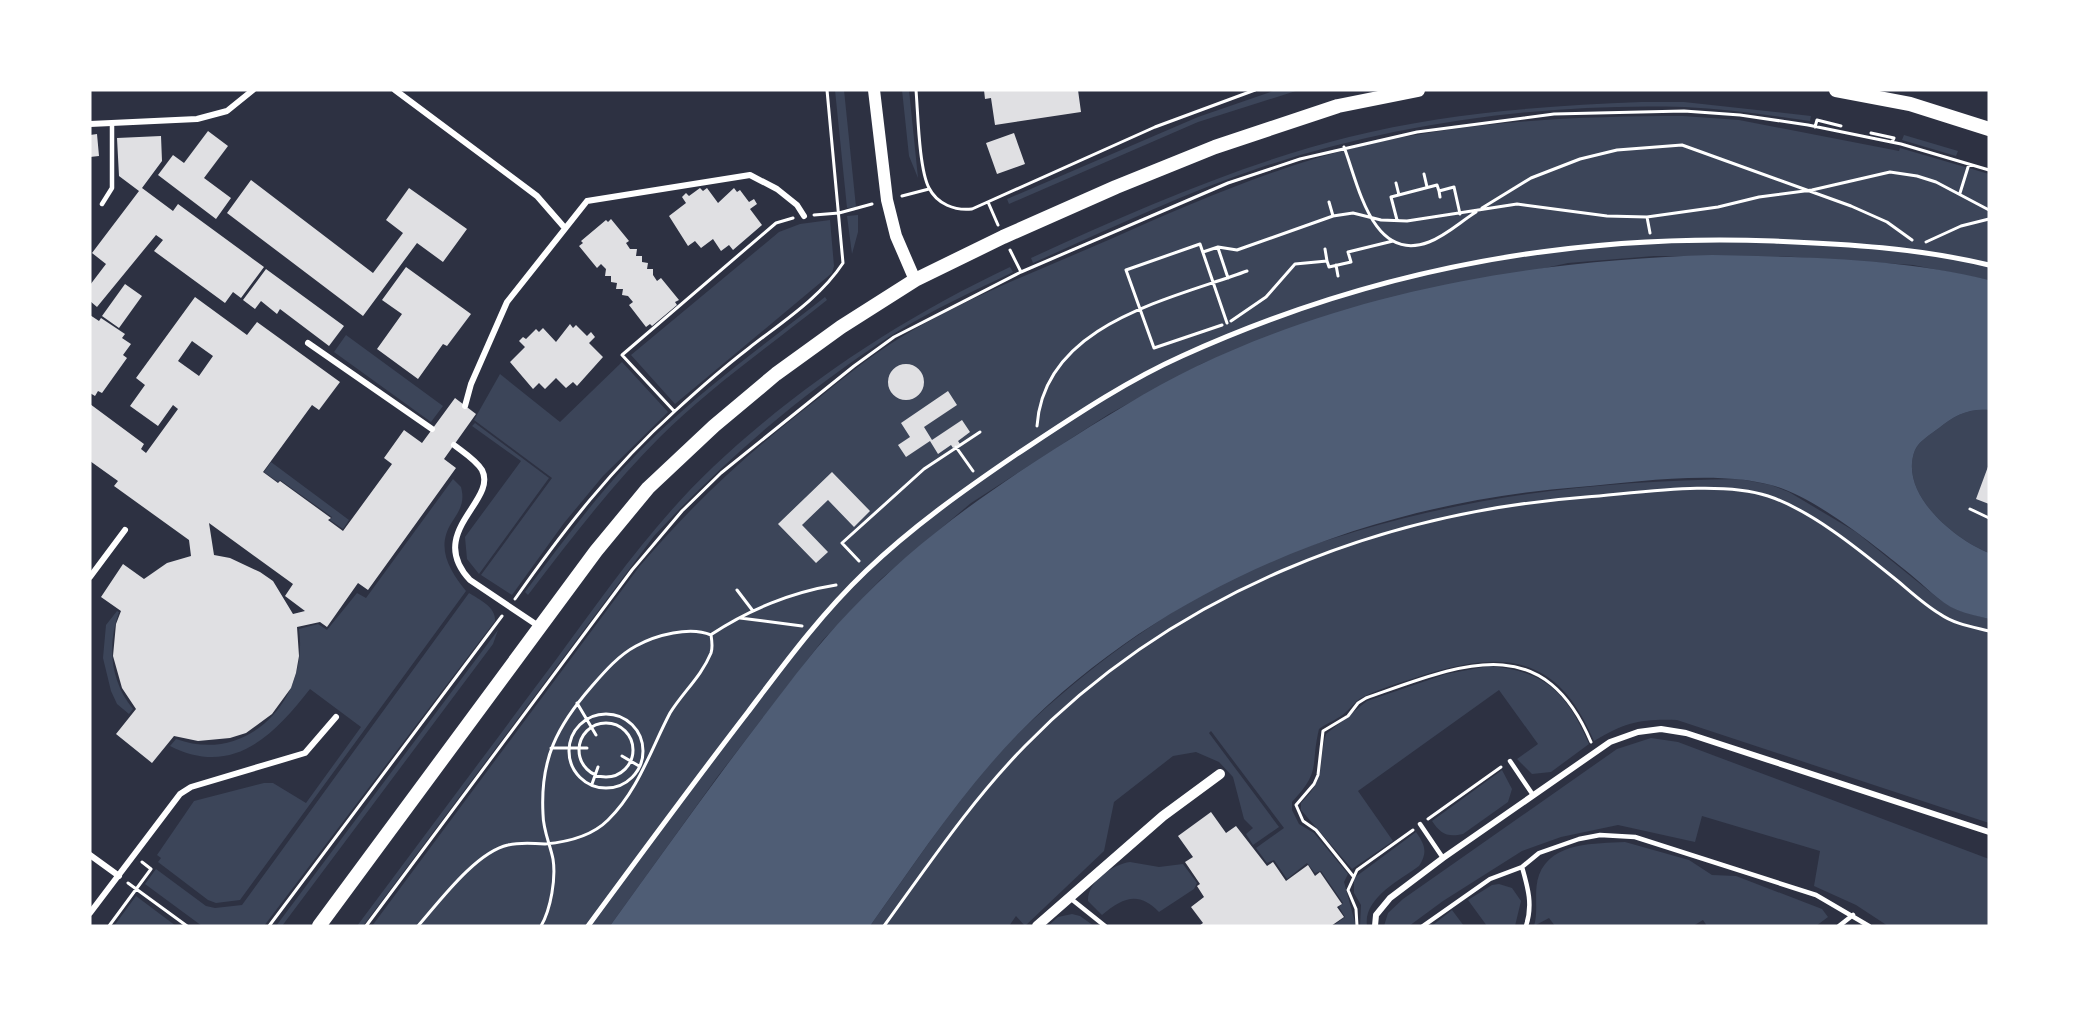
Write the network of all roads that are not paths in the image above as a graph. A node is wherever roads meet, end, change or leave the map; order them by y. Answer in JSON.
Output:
{"nodes":[{"id":1,"x":253,"y":90,"type":"edge"},
{"id":2,"x":395,"y":90,"type":"edge"},
{"id":3,"x":874,"y":90,"type":"edge"},
{"id":4,"x":1418,"y":90,"type":"edge"},
{"id":5,"x":1836,"y":90,"type":"edge"},
{"id":6,"x":112,"y":123,"type":"junction"},
{"id":7,"x":90,"y":124,"type":"edge"},
{"id":8,"x":1989,"y":129,"type":"edge"},
{"id":9,"x":102,"y":204,"type":"dead end"},
{"id":10,"x":804,"y":216,"type":"road end"},
{"id":11,"x":564,"y":227,"type":"junction"},
{"id":12,"x":1989,"y":265,"type":"edge"},
{"id":13,"x":915,"y":280,"type":"junction"},
{"id":14,"x":308,"y":343,"type":"dead end"},
{"id":15,"x":465,"y":406,"type":"dead end"},
{"id":16,"x":432,"y":429,"type":"dead end"},
{"id":17,"x":454,"y":445,"type":"dead end"},
{"id":18,"x":125,"y":530,"type":"dead end"},
{"id":19,"x":90,"y":577,"type":"edge"},
{"id":20,"x":540,"y":627,"type":"junction"},
{"id":21,"x":336,"y":717,"type":"dead end"},
{"id":22,"x":1509,"y":761,"type":"dead end"},
{"id":23,"x":1220,"y":774,"type":"dead end"},
{"id":24,"x":1533,"y":795,"type":"junction"},
{"id":25,"x":1420,"y":824,"type":"dead end"},
{"id":26,"x":1989,"y":832,"type":"edge"},
{"id":27,"x":90,"y":855,"type":"edge"},
{"id":28,"x":1443,"y":858,"type":"junction"},
{"id":29,"x":1522,"y":867,"type":"junction"},
{"id":30,"x":119,"y":876,"type":"junction"},
{"id":31,"x":1068,"y":896,"type":"junction"},
{"id":32,"x":90,"y":913,"type":"edge"},
{"id":33,"x":1853,"y":915,"type":"junction"},
{"id":34,"x":319,"y":926,"type":"edge"},
{"id":35,"x":588,"y":926,"type":"edge"},
{"id":36,"x":1037,"y":926,"type":"edge"},
{"id":37,"x":1105,"y":926,"type":"edge"},
{"id":38,"x":1375,"y":926,"type":"edge"},
{"id":39,"x":1423,"y":926,"type":"edge"},
{"id":40,"x":1526,"y":926,"type":"edge"},
{"id":41,"x":1839,"y":926,"type":"edge"},
{"id":42,"x":1869,"y":926,"type":"edge"}],
"edges":[{"from":1,"to":6,"type":"street"},
{"from":2,"to":11,"type":"street"},
{"from":3,"to":13,"type":"main road"},
{"from":4,"to":13,"type":"main road"},
{"from":5,"to":8,"type":"main road"},
{"from":6,"to":7,"type":"street"},
{"from":6,"to":9,"type":"lane"},
{"from":10,"to":11,"type":"street"},
{"from":11,"to":15,"type":"street"},
{"from":12,"to":35,"type":"street"},
{"from":13,"to":20,"type":"main road"},
{"from":14,"to":16,"type":"street"},
{"from":17,"to":20,"type":"street"},
{"from":18,"to":19,"type":"street"},
{"from":20,"to":34,"type":"main road"},
{"from":21,"to":30,"type":"street"},
{"from":22,"to":24,"type":"lane"},
{"from":23,"to":31,"type":"street"},
{"from":24,"to":26,"type":"street"},
{"from":24,"to":28,"type":"street"},
{"from":25,"to":28,"type":"lane"},
{"from":27,"to":30,"type":"street"},
{"from":28,"to":38,"type":"street"},
{"from":29,"to":33,"type":"lane"},
{"from":29,"to":39,"type":"lane"},
{"from":29,"to":40,"type":"lane"},
{"from":30,"to":32,"type":"street"},
{"from":31,"to":36,"type":"street"},
{"from":31,"to":37,"type":"lane"},
{"from":33,"to":41,"type":"lane"},
{"from":33,"to":42,"type":"lane"}]}
